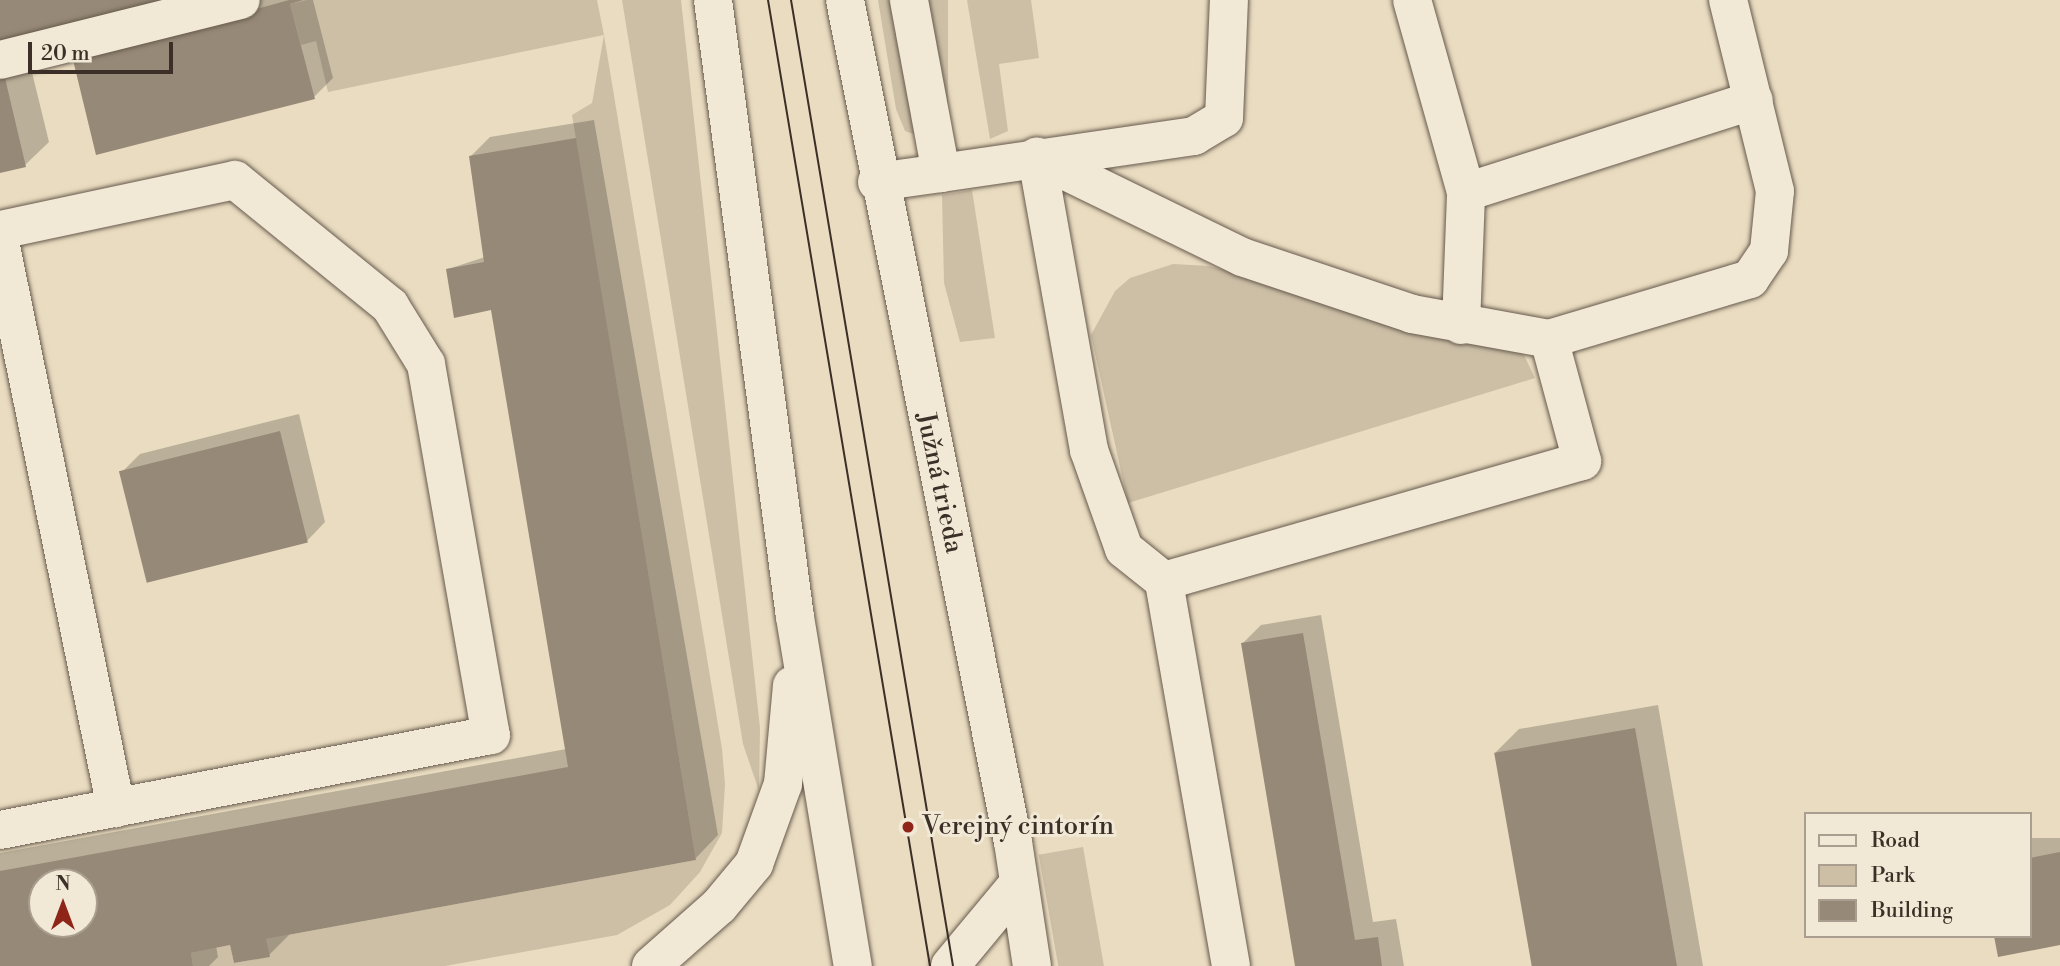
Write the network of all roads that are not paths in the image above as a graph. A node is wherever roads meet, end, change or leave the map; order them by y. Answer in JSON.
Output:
{"nodes":[{"id":1,"x":241,"y":0,"type":"edge"},
{"id":2,"x":713,"y":0,"type":"edge"},
{"id":3,"x":845,"y":0,"type":"edge"},
{"id":4,"x":909,"y":0,"type":"edge"},
{"id":5,"x":1229,"y":0,"type":"edge"},
{"id":6,"x":1412,"y":0,"type":"edge"},
{"id":7,"x":1728,"y":0,"type":"edge"},
{"id":8,"x":0,"y":60,"type":"edge"},
{"id":9,"x":1754,"y":100,"type":"junction"},
{"id":10,"x":1037,"y":157,"type":"junction"},
{"id":11,"x":941,"y":173,"type":"junction"},
{"id":12,"x":877,"y":182,"type":"junction"},
{"id":13,"x":1466,"y":192,"type":"junction"},
{"id":14,"x":0,"y":230,"type":"edge"},
{"id":15,"x":0,"y":242,"type":"edge"},
{"id":16,"x":1461,"y":326,"type":"junction"},
{"id":17,"x":1549,"y":339,"type":"junction"},
{"id":18,"x":1164,"y":581,"type":"junction"},
{"id":19,"x":795,"y":617,"type":"junction"},
{"id":20,"x":116,"y":808,"type":"junction"},
{"id":21,"x":0,"y":830,"type":"edge"},
{"id":22,"x":1019,"y":883,"type":"junction"},
{"id":23,"x":650,"y":966,"type":"edge"},
{"id":24,"x":853,"y":966,"type":"edge"},
{"id":25,"x":950,"y":966,"type":"edge"},
{"id":26,"x":1032,"y":966,"type":"edge"},
{"id":27,"x":1231,"y":966,"type":"edge"}],
"edges":[{"from":1,"to":8,"type":"street"},
{"from":2,"to":19,"type":"street"},
{"from":3,"to":12,"type":"street","name":"Južná trieda"},
{"from":4,"to":11,"type":"street"},
{"from":5,"to":10,"type":"street"},
{"from":6,"to":13,"type":"street"},
{"from":7,"to":9,"type":"street"},
{"from":9,"to":13,"type":"street"},
{"from":9,"to":17,"type":"street"},
{"from":10,"to":11,"type":"street"},
{"from":10,"to":16,"type":"street"},
{"from":10,"to":18,"type":"street"},
{"from":11,"to":12,"type":"street"},
{"from":12,"to":22,"type":"street","name":"Južná trieda"},
{"from":13,"to":16,"type":"street"},
{"from":14,"to":20,"type":"street"},
{"from":15,"to":20,"type":"street"},
{"from":16,"to":17,"type":"street"},
{"from":17,"to":18,"type":"street"},
{"from":18,"to":27,"type":"street"},
{"from":19,"to":23,"type":"street"},
{"from":19,"to":24,"type":"street"},
{"from":20,"to":21,"type":"street"},
{"from":22,"to":25,"type":"street"},
{"from":22,"to":26,"type":"street","name":"Južná trieda"}]}
